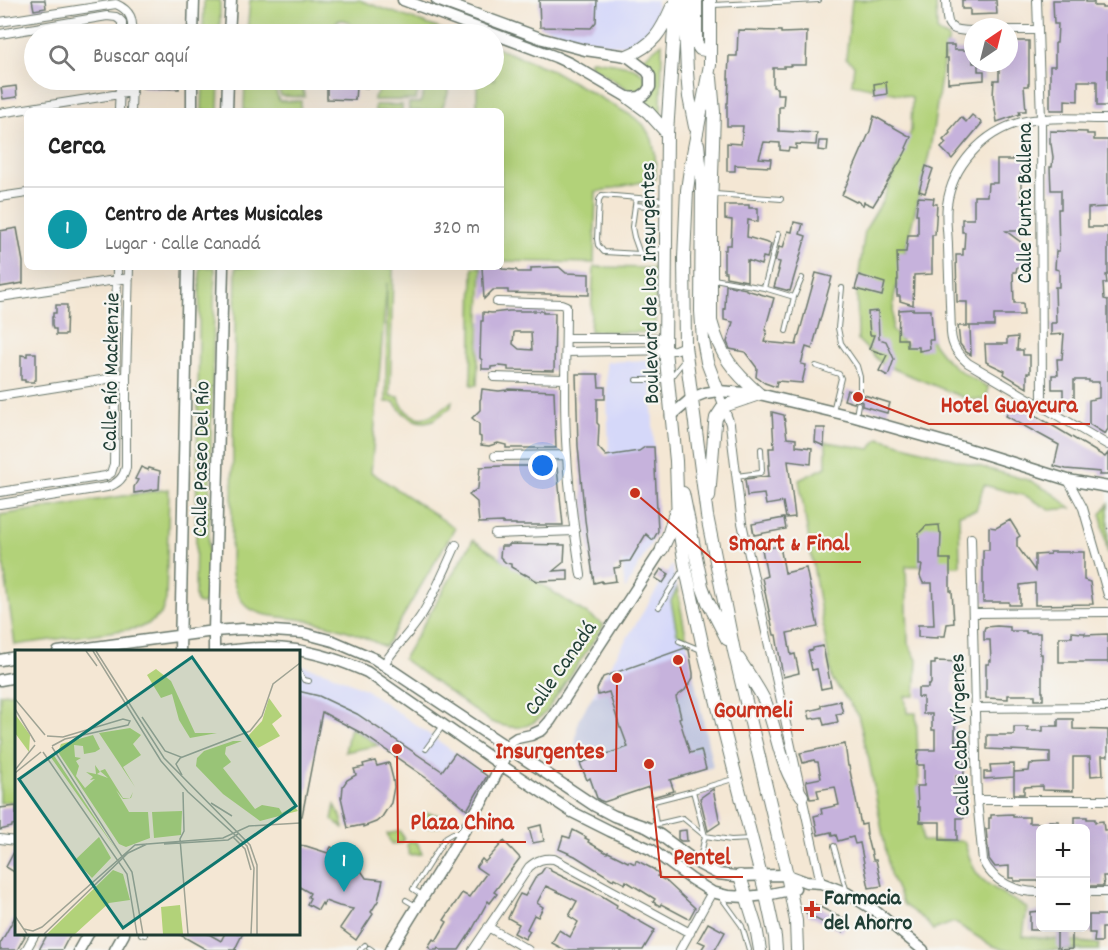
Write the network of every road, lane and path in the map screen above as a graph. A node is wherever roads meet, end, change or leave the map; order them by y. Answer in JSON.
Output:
{"nodes":[{"id":1,"x":194,"y":0,"type":"edge"},
{"id":2,"x":231,"y":0,"type":"edge"},
{"id":3,"x":403,"y":0,"type":"edge"},
{"id":4,"x":437,"y":0,"type":"edge"},
{"id":5,"x":675,"y":0,"type":"edge"},
{"id":6,"x":684,"y":0,"type":"edge"},
{"id":7,"x":696,"y":0,"type":"edge"},
{"id":8,"x":819,"y":0,"type":"edge"},
{"id":9,"x":946,"y":0,"type":"edge"},
{"id":10,"x":1037,"y":0,"type":"edge"},
{"id":11,"x":710,"y":2,"type":"edge"},
{"id":12,"x":754,"y":2,"type":"edge"},
{"id":13,"x":126,"y":10,"type":"junction"},
{"id":14,"x":39,"y":16,"type":"junction"},
{"id":15,"x":119,"y":19,"type":"junction"},
{"id":16,"x":0,"y":22,"type":"edge"},
{"id":17,"x":41,"y":24,"type":"edge"},
{"id":18,"x":60,"y":24,"type":"edge"},
{"id":19,"x":122,"y":24,"type":"edge"},
{"id":20,"x":132,"y":24,"type":"edge"},
{"id":21,"x":193,"y":24,"type":"edge"},
{"id":22,"x":230,"y":24,"type":"edge"},
{"id":23,"x":467,"y":24,"type":"edge"},
{"id":24,"x":502,"y":24,"type":"edge"},
{"id":25,"x":504,"y":25,"type":"edge"},
{"id":26,"x":24,"y":30,"type":"edge"},
{"id":27,"x":1018,"y":30,"type":"edge"},
{"id":28,"x":1037,"y":30,"type":"junction"},
{"id":29,"x":964,"y":31,"type":"edge"},
{"id":30,"x":0,"y":34,"type":"edge"},
{"id":31,"x":504,"y":38,"type":"edge"},
{"id":32,"x":710,"y":51,"type":"junction"},
{"id":33,"x":627,"y":56,"type":"junction"},
{"id":34,"x":710,"y":65,"type":"junction"},
{"id":35,"x":119,"y":90,"type":"edge"},
{"id":36,"x":192,"y":90,"type":"edge"},
{"id":37,"x":228,"y":90,"type":"edge"},
{"id":38,"x":132,"y":92,"type":"joint"},
{"id":39,"x":119,"y":94,"type":"junction"},
{"id":40,"x":629,"y":98,"type":"junction"},
{"id":41,"x":31,"y":108,"type":"edge"},
{"id":42,"x":119,"y":108,"type":"edge"},
{"id":43,"x":131,"y":108,"type":"edge"},
{"id":44,"x":192,"y":108,"type":"edge"},
{"id":45,"x":227,"y":108,"type":"edge"},
{"id":46,"x":24,"y":109,"type":"edge"},
{"id":47,"x":0,"y":113,"type":"edge"},
{"id":48,"x":1041,"y":119,"type":"junction"},
{"id":49,"x":1108,"y":119,"type":"edge"},
{"id":50,"x":667,"y":133,"type":"junction"},
{"id":51,"x":696,"y":133,"type":"junction"},
{"id":52,"x":24,"y":193,"type":"edge"},
{"id":53,"x":711,"y":194,"type":"junction"},
{"id":54,"x":0,"y":196,"type":"edge"},
{"id":55,"x":636,"y":198,"type":"junction"},
{"id":56,"x":782,"y":199,"type":"dead end"},
{"id":57,"x":667,"y":204,"type":"junction"},
{"id":58,"x":635,"y":205,"type":"junction"},
{"id":59,"x":778,"y":234,"type":"dead end"},
{"id":60,"x":666,"y":248,"type":"junction"},
{"id":61,"x":640,"y":254,"type":"junction"},
{"id":62,"x":117,"y":270,"type":"edge"},
{"id":63,"x":129,"y":270,"type":"edge"},
{"id":64,"x":188,"y":270,"type":"edge"},
{"id":65,"x":223,"y":270,"type":"edge"},
{"id":66,"x":129,"y":278,"type":"junction"},
{"id":67,"x":802,"y":278,"type":"dead end"},
{"id":68,"x":711,"y":279,"type":"junction"},
{"id":69,"x":117,"y":280,"type":"junction"},
{"id":70,"x":764,"y":288,"type":"junction"},
{"id":71,"x":842,"y":288,"type":"dead end"},
{"id":72,"x":0,"y":297,"type":"edge"},
{"id":73,"x":794,"y":297,"type":"junction"},
{"id":74,"x":497,"y":302,"type":"dead end"},
{"id":75,"x":786,"y":331,"type":"dead end"},
{"id":76,"x":566,"y":338,"type":"junction"},
{"id":77,"x":605,"y":339,"type":"junction"},
{"id":78,"x":665,"y":344,"type":"junction"},
{"id":79,"x":685,"y":351,"type":"junction"},
{"id":80,"x":566,"y":352,"type":"junction"},
{"id":81,"x":606,"y":352,"type":"junction"},
{"id":82,"x":816,"y":366,"type":"dead end"},
{"id":83,"x":126,"y":377,"type":"junction"},
{"id":84,"x":494,"y":377,"type":"dead end"},
{"id":85,"x":115,"y":378,"type":"junction"},
{"id":86,"x":565,"y":379,"type":"junction"},
{"id":87,"x":636,"y":380,"type":"dead end"},
{"id":88,"x":668,"y":380,"type":"junction"},
{"id":89,"x":718,"y":391,"type":"junction"},
{"id":90,"x":759,"y":394,"type":"junction"},
{"id":91,"x":860,"y":394,"type":"dead end"},
{"id":92,"x":0,"y":396,"type":"edge"},
{"id":93,"x":692,"y":399,"type":"junction"},
{"id":94,"x":858,"y":404,"type":"dead end"},
{"id":95,"x":724,"y":406,"type":"junction"},
{"id":96,"x":1042,"y":407,"type":"junction"},
{"id":97,"x":832,"y":412,"type":"junction"},
{"id":98,"x":671,"y":416,"type":"junction"},
{"id":99,"x":855,"y":417,"type":"junction"},
{"id":100,"x":1108,"y":445,"type":"edge"},
{"id":101,"x":761,"y":449,"type":"dead end"},
{"id":102,"x":567,"y":455,"type":"junction"},
{"id":103,"x":495,"y":456,"type":"dead end"},
{"id":104,"x":676,"y":461,"type":"junction"},
{"id":105,"x":111,"y":473,"type":"junction"},
{"id":106,"x":736,"y":476,"type":"junction"},
{"id":107,"x":122,"y":478,"type":"junction"},
{"id":108,"x":1068,"y":480,"type":"junction"},
{"id":109,"x":1108,"y":487,"type":"edge"},
{"id":110,"x":14,"y":490,"type":"junction"},
{"id":111,"x":0,"y":492,"type":"edge"},
{"id":112,"x":16,"y":501,"type":"junction"},
{"id":113,"x":677,"y":503,"type":"junction"},
{"id":114,"x":0,"y":504,"type":"edge"},
{"id":115,"x":707,"y":516,"type":"junction"},
{"id":116,"x":575,"y":531,"type":"junction"},
{"id":117,"x":495,"y":534,"type":"dead end"},
{"id":118,"x":971,"y":538,"type":"dead end"},
{"id":119,"x":456,"y":545,"type":"dead end"},
{"id":120,"x":662,"y":549,"type":"joint"},
{"id":121,"x":685,"y":566,"type":"junction"},
{"id":122,"x":581,"y":575,"type":"dead end"},
{"id":123,"x":1108,"y":595,"type":"edge"},
{"id":124,"x":659,"y":607,"type":"dead end"},
{"id":125,"x":1108,"y":612,"type":"edge"},
{"id":126,"x":973,"y":614,"type":"junction"},
{"id":127,"x":214,"y":631,"type":"junction"},
{"id":128,"x":181,"y":635,"type":"junction"},
{"id":129,"x":680,"y":641,"type":"dead end"},
{"id":130,"x":66,"y":650,"type":"edge"},
{"id":131,"x":180,"y":650,"type":"edge"},
{"id":132,"x":214,"y":650,"type":"edge"},
{"id":133,"x":230,"y":650,"type":"edge"},
{"id":134,"x":290,"y":650,"type":"edge"},
{"id":135,"x":300,"y":651,"type":"edge"},
{"id":136,"x":734,"y":651,"type":"junction"},
{"id":137,"x":704,"y":652,"type":"junction"},
{"id":138,"x":15,"y":657,"type":"edge"},
{"id":139,"x":0,"y":660,"type":"edge"},
{"id":140,"x":384,"y":664,"type":"junction"},
{"id":141,"x":300,"y":673,"type":"edge"},
{"id":142,"x":15,"y":677,"type":"edge"},
{"id":143,"x":0,"y":680,"type":"edge"},
{"id":144,"x":309,"y":681,"type":"dead end"},
{"id":145,"x":1108,"y":707,"type":"edge"},
{"id":146,"x":974,"y":708,"type":"junction"},
{"id":147,"x":444,"y":724,"type":"junction"},
{"id":148,"x":508,"y":748,"type":"junction"},
{"id":149,"x":426,"y":749,"type":"dead end"},
{"id":150,"x":501,"y":765,"type":"junction"},
{"id":151,"x":736,"y":779,"type":"junction"},
{"id":152,"x":693,"y":791,"type":"junction"},
{"id":153,"x":802,"y":796,"type":"junction"},
{"id":154,"x":977,"y":800,"type":"junction"},
{"id":155,"x":1108,"y":800,"type":"edge"},
{"id":156,"x":651,"y":826,"type":"junction"},
{"id":157,"x":462,"y":834,"type":"junction"},
{"id":158,"x":705,"y":836,"type":"junction"},
{"id":159,"x":0,"y":839,"type":"edge"},
{"id":160,"x":751,"y":839,"type":"junction"},
{"id":161,"x":15,"y":841,"type":"edge"},
{"id":162,"x":834,"y":846,"type":"dead end"},
{"id":163,"x":699,"y":864,"type":"junction"},
{"id":164,"x":760,"y":875,"type":"junction"},
{"id":165,"x":787,"y":875,"type":"junction"},
{"id":166,"x":740,"y":876,"type":"junction"},
{"id":167,"x":806,"y":882,"type":"junction"},
{"id":168,"x":821,"y":884,"type":"junction"},
{"id":169,"x":790,"y":890,"type":"junction"},
{"id":170,"x":1036,"y":892,"type":"edge"},
{"id":171,"x":1090,"y":892,"type":"edge"},
{"id":172,"x":1108,"y":892,"type":"edge"},
{"id":173,"x":716,"y":893,"type":"junction"},
{"id":174,"x":847,"y":893,"type":"junction"},
{"id":175,"x":765,"y":895,"type":"junction"},
{"id":176,"x":423,"y":896,"type":"junction"},
{"id":177,"x":746,"y":897,"type":"junction"},
{"id":178,"x":406,"y":900,"type":"dead end"},
{"id":179,"x":417,"y":907,"type":"junction"},
{"id":180,"x":488,"y":927,"type":"junction"},
{"id":181,"x":690,"y":933,"type":"junction"},
{"id":182,"x":34,"y":935,"type":"edge"},
{"id":183,"x":87,"y":935,"type":"edge"},
{"id":184,"x":123,"y":935,"type":"edge"},
{"id":185,"x":369,"y":948,"type":"edge"},
{"id":186,"x":26,"y":950,"type":"edge"},
{"id":187,"x":79,"y":950,"type":"edge"},
{"id":188,"x":115,"y":950,"type":"edge"},
{"id":189,"x":360,"y":950,"type":"edge"},
{"id":190,"x":390,"y":950,"type":"edge"},
{"id":191,"x":473,"y":950,"type":"edge"},
{"id":192,"x":528,"y":950,"type":"edge"},
{"id":193,"x":681,"y":950,"type":"edge"},
{"id":194,"x":749,"y":950,"type":"edge"},
{"id":195,"x":760,"y":950,"type":"edge"},
{"id":196,"x":776,"y":950,"type":"edge"},
{"id":197,"x":797,"y":950,"type":"edge"},
{"id":198,"x":923,"y":950,"type":"edge"}],
"edges":[{"from":1,"to":21,"type":"main road"},
{"from":2,"to":22,"type":"main road"},
{"from":3,"to":23,"type":"main road"},
{"from":4,"to":24,"type":"main road"},
{"from":5,"to":33,"type":"main road"},
{"from":5,"to":50,"type":"main road","name":"Boulevard de los Insurgentes"},
{"from":6,"to":51,"type":"main road"},
{"from":7,"to":32,"type":"main road"},
{"from":8,"to":12,"type":"lane"},
{"from":9,"to":29,"type":"street"},
{"from":10,"to":28,"type":"street","name":"Calle Punta Ballena"},
{"from":11,"to":12,"type":"lane"},
{"from":11,"to":32,"type":"main road","name":"Boulevard de los Insurgentes"},
{"from":13,"to":14,"type":"street"},
{"from":13,"to":15,"type":"street"},
{"from":13,"to":20,"type":"street"},
{"from":14,"to":16,"type":"street"},
{"from":14,"to":17,"type":"street"},
{"from":15,"to":18,"type":"street"},
{"from":15,"to":19,"type":"street"},
{"from":25,"to":33,"type":"main road"},
{"from":26,"to":30,"type":"street"},
{"from":27,"to":28,"type":"street"},
{"from":28,"to":48,"type":"street","name":"Calle Punta Ballena"},
{"from":31,"to":40,"type":"main road"},
{"from":32,"to":34,"type":"main road","name":"Boulevard de los Insurgentes"},
{"from":33,"to":40,"type":"main road"},
{"from":34,"to":51,"type":"main road","name":"Boulevard de los Insurgentes"},
{"from":34,"to":53,"type":"main road"},
{"from":35,"to":39,"type":"street"},
{"from":36,"to":44,"type":"main road"},
{"from":37,"to":45,"type":"main road"},
{"from":38,"to":39,"type":"street"},
{"from":38,"to":43,"type":"street"},
{"from":39,"to":41,"type":"street"},
{"from":39,"to":42,"type":"street"},
{"from":40,"to":50,"type":"main road"},
{"from":46,"to":47,"type":"street"},
{"from":48,"to":49,"type":"street"},
{"from":48,"to":96,"type":"street","name":"Calle Punta Ballena"},
{"from":48,"to":96,"type":"street"},
{"from":50,"to":57,"type":"main road","name":"Boulevard de los Insurgentes"},
{"from":51,"to":79,"type":"main road","name":"Boulevard de los Insurgentes"},
{"from":51,"to":89,"type":"main road"},
{"from":52,"to":54,"type":"street"},
{"from":53,"to":56,"type":"lane"},
{"from":53,"to":68,"type":"main road"},
{"from":55,"to":57,"type":"lane"},
{"from":55,"to":58,"type":"lane"},
{"from":55,"to":61,"type":"lane"},
{"from":57,"to":58,"type":"lane"},
{"from":57,"to":60,"type":"main road","name":"Boulevard de los Insurgentes"},
{"from":58,"to":61,"type":"lane"},
{"from":59,"to":70,"type":"lane"},
{"from":60,"to":61,"type":"lane"},
{"from":60,"to":78,"type":"main road","name":"Boulevard de los Insurgentes"},
{"from":62,"to":69,"type":"street","name":"Calle Río Mackenzie"},
{"from":63,"to":66,"type":"street","name":"Calle Río Mackenzie"},
{"from":64,"to":128,"type":"main road","name":"Calle Paseo Del Río"},
{"from":65,"to":127,"type":"main road","name":"Calle Paseo Del Río"},
{"from":66,"to":69,"type":"street"},
{"from":66,"to":83,"type":"street","name":"Calle Río Mackenzie"},
{"from":67,"to":73,"type":"lane"},
{"from":68,"to":70,"type":"lane"},
{"from":68,"to":90,"type":"main road"},
{"from":69,"to":72,"type":"street"},
{"from":69,"to":85,"type":"street","name":"Calle Río Mackenzie"},
{"from":70,"to":73,"type":"lane"},
{"from":71,"to":91,"type":"lane"},
{"from":73,"to":75,"type":"lane"},
{"from":74,"to":76,"type":"street"},
{"from":76,"to":77,"type":"street"},
{"from":76,"to":80,"type":"street"},
{"from":77,"to":78,"type":"street"},
{"from":77,"to":81,"type":"street"},
{"from":78,"to":79,"type":"street"},
{"from":78,"to":81,"type":"street"},
{"from":78,"to":88,"type":"main road","name":"Boulevard de los Insurgentes"},
{"from":79,"to":88,"type":"lane"},
{"from":79,"to":93,"type":"main road","name":"Boulevard de los Insurgentes"},
{"from":80,"to":81,"type":"street"},
{"from":80,"to":86,"type":"street"},
{"from":82,"to":97,"type":"lane"},
{"from":83,"to":85,"type":"street"},
{"from":83,"to":107,"type":"street","name":"Calle Río Mackenzie"},
{"from":84,"to":86,"type":"street"},
{"from":85,"to":92,"type":"street"},
{"from":85,"to":105,"type":"street","name":"Calle Río Mackenzie"},
{"from":86,"to":102,"type":"street"},
{"from":87,"to":88,"type":"lane"},
{"from":88,"to":98,"type":"main road","name":"Boulevard de los Insurgentes"},
{"from":89,"to":90,"type":"main road"},
{"from":89,"to":93,"type":"main road"},
{"from":89,"to":95,"type":"street"},
{"from":90,"to":95,"type":"main road"},
{"from":90,"to":97,"type":"main road"},
{"from":93,"to":98,"type":"main road"},
{"from":93,"to":115,"type":"main road","name":"Boulevard de los Insurgentes"},
{"from":94,"to":99,"type":"lane"},
{"from":95,"to":106,"type":"street"},
{"from":95,"to":115,"type":"main road"},
{"from":96,"to":100,"type":"street"},
{"from":97,"to":99,"type":"main road"},
{"from":98,"to":104,"type":"main road","name":"Boulevard de los Insurgentes"},
{"from":99,"to":108,"type":"main road"},
{"from":101,"to":106,"type":"lane"},
{"from":102,"to":103,"type":"street"},
{"from":102,"to":116,"type":"street"},
{"from":104,"to":113,"type":"main road","name":"Boulevard de los Insurgentes"},
{"from":104,"to":136,"type":"main road"},
{"from":105,"to":107,"type":"street"},
{"from":105,"to":110,"type":"street"},
{"from":106,"to":153,"type":"street"},
{"from":107,"to":112,"type":"street"},
{"from":108,"to":109,"type":"main road"},
{"from":108,"to":123,"type":"street"},
{"from":110,"to":111,"type":"street"},
{"from":110,"to":112,"type":"street"},
{"from":112,"to":114,"type":"street"},
{"from":113,"to":120,"type":"main road"},
{"from":113,"to":121,"type":"main road","name":"Boulevard de los Insurgentes"},
{"from":115,"to":136,"type":"main road","name":"Boulevard de los Insurgentes"},
{"from":116,"to":117,"type":"street"},
{"from":116,"to":122,"type":"street"},
{"from":118,"to":126,"type":"street","name":"Calle Cabo Vírgenes"},
{"from":119,"to":140,"type":"street"},
{"from":120,"to":148,"type":"main road","name":"Calle Canadá"},
{"from":121,"to":124,"type":"lane"},
{"from":121,"to":137,"type":"main road","name":"Boulevard de los Insurgentes"},
{"from":125,"to":126,"type":"street"},
{"from":126,"to":146,"type":"street","name":"Calle Cabo Vírgenes"},
{"from":127,"to":128,"type":"main road"},
{"from":127,"to":132,"type":"main road","name":"Calle Paseo Del Río"},
{"from":127,"to":140,"type":"main road"},
{"from":128,"to":130,"type":"main road"},
{"from":128,"to":131,"type":"main road","name":"Calle Paseo Del Río"},
{"from":129,"to":137,"type":"lane"},
{"from":133,"to":134,"type":"main road"},
{"from":135,"to":147,"type":"main road"},
{"from":136,"to":153,"type":"main road"},
{"from":136,"to":165,"type":"main road","name":"Boulevard de los Insurgentes"},
{"from":137,"to":151,"type":"main road","name":"Boulevard de los Insurgentes"},
{"from":138,"to":139,"type":"main road"},
{"from":140,"to":148,"type":"main road"},
{"from":141,"to":144,"type":"lane"},
{"from":142,"to":143,"type":"main road"},
{"from":145,"to":146,"type":"street"},
{"from":146,"to":154,"type":"street","name":"Calle Cabo Vírgenes"},
{"from":147,"to":149,"type":"lane"},
{"from":147,"to":150,"type":"main road"},
{"from":148,"to":150,"type":"main road"},
{"from":148,"to":156,"type":"main road"},
{"from":150,"to":157,"type":"main road"},
{"from":150,"to":173,"type":"main road"},
{"from":151,"to":152,"type":"lane"},
{"from":151,"to":160,"type":"main road","name":"Boulevard de los Insurgentes"},
{"from":152,"to":156,"type":"lane"},
{"from":152,"to":158,"type":"lane"},
{"from":153,"to":168,"type":"street"},
{"from":154,"to":155,"type":"street"},
{"from":154,"to":170,"type":"street","name":"Calle Cabo Vírgenes"},
{"from":156,"to":158,"type":"lane"},
{"from":156,"to":163,"type":"main road"},
{"from":157,"to":176,"type":"main road"},
{"from":157,"to":176,"type":"lane"},
{"from":158,"to":160,"type":"lane"},
{"from":158,"to":163,"type":"lane"},
{"from":159,"to":161,"type":"street"},
{"from":160,"to":164,"type":"main road","name":"Boulevard de los Insurgentes"},
{"from":162,"to":174,"type":"lane"},
{"from":163,"to":166,"type":"main road"},
{"from":164,"to":165,"type":"main road"},
{"from":164,"to":166,"type":"main road"},
{"from":164,"to":175,"type":"main road","name":"Boulevard de los Insurgentes"},
{"from":165,"to":167,"type":"main road"},
{"from":165,"to":169,"type":"main road","name":"Boulevard de los Insurgentes"},
{"from":166,"to":177,"type":"main road"},
{"from":167,"to":168,"type":"main road"},
{"from":167,"to":169,"type":"main road"},
{"from":168,"to":174,"type":"main road"},
{"from":169,"to":175,"type":"main road"},
{"from":169,"to":197,"type":"main road","name":"Boulevard de los Insurgentes"},
{"from":171,"to":172,"type":"street"},
{"from":173,"to":177,"type":"main road"},
{"from":173,"to":181,"type":"street"},
{"from":173,"to":194,"type":"lane"},
{"from":174,"to":198,"type":"main road"},
{"from":175,"to":177,"type":"main road"},
{"from":175,"to":196,"type":"main road","name":"Boulevard de los Insurgentes"},
{"from":176,"to":179,"type":"main road"},
{"from":177,"to":195,"type":"main road"},
{"from":178,"to":179,"type":"lane"},
{"from":179,"to":190,"type":"main road"},
{"from":180,"to":181,"type":"street"},
{"from":180,"to":191,"type":"street"},
{"from":180,"to":192,"type":"street"},
{"from":181,"to":193,"type":"street"},
{"from":182,"to":186,"type":"street"},
{"from":183,"to":187,"type":"main road"},
{"from":184,"to":188,"type":"main road"},
{"from":185,"to":189,"type":"lane"}]}
